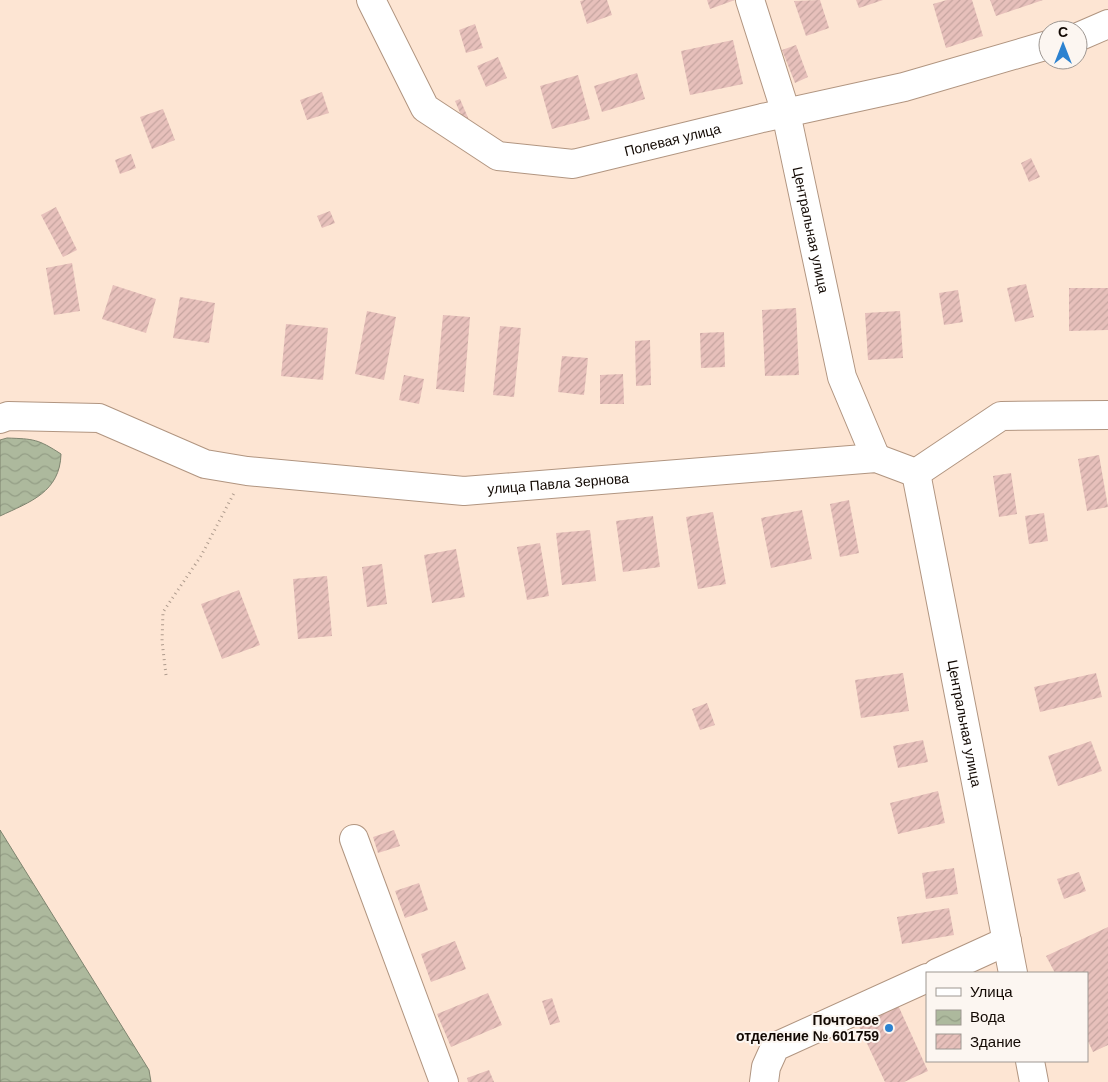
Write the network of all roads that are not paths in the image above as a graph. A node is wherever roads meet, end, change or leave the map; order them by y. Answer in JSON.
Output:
{"nodes":[{"id":1,"x":371,"y":0,"type":"edge"},
{"id":2,"x":750,"y":0,"type":"edge"},
{"id":3,"x":1108,"y":24,"type":"edge"},
{"id":4,"x":1088,"y":33,"type":"edge"},
{"id":5,"x":1038,"y":48,"type":"edge"},
{"id":6,"x":786,"y":113,"type":"junction"},
{"id":7,"x":1108,"y":415,"type":"edge"},
{"id":8,"x":0,"y":419,"type":"edge"},
{"id":9,"x":876,"y":458,"type":"junction"},
{"id":10,"x":916,"y":473,"type":"junction"},
{"id":11,"x":354,"y":839,"type":"dead end"},
{"id":12,"x":1007,"y":942,"type":"junction"},
{"id":13,"x":939,"y":972,"type":"edge"},
{"id":14,"x":1013,"y":972,"type":"edge"},
{"id":15,"x":926,"y":978,"type":"edge"},
{"id":16,"x":1030,"y":1062,"type":"edge"},
{"id":17,"x":444,"y":1082,"type":"edge"},
{"id":18,"x":764,"y":1082,"type":"edge"},
{"id":19,"x":1034,"y":1082,"type":"edge"}],
"edges":[{"from":1,"to":6,"type":"street","name":"Полевая улица"},
{"from":2,"to":6,"type":"street","name":"Центральная улица"},
{"from":3,"to":4,"type":"street"},
{"from":5,"to":6,"type":"street","name":"Полевая улица"},
{"from":6,"to":9,"type":"street","name":"Центральная улица"},
{"from":7,"to":10,"type":"street"},
{"from":8,"to":9,"type":"street","name":"улица Павла Зернова"},
{"from":9,"to":10,"type":"street","name":"улица Павла Зернова"},
{"from":10,"to":12,"type":"street","name":"Центральная улица"},
{"from":11,"to":17,"type":"street"},
{"from":12,"to":13,"type":"street"},
{"from":12,"to":14,"type":"street","name":"Центральная улица"},
{"from":15,"to":18,"type":"street"},
{"from":16,"to":19,"type":"street"}]}
